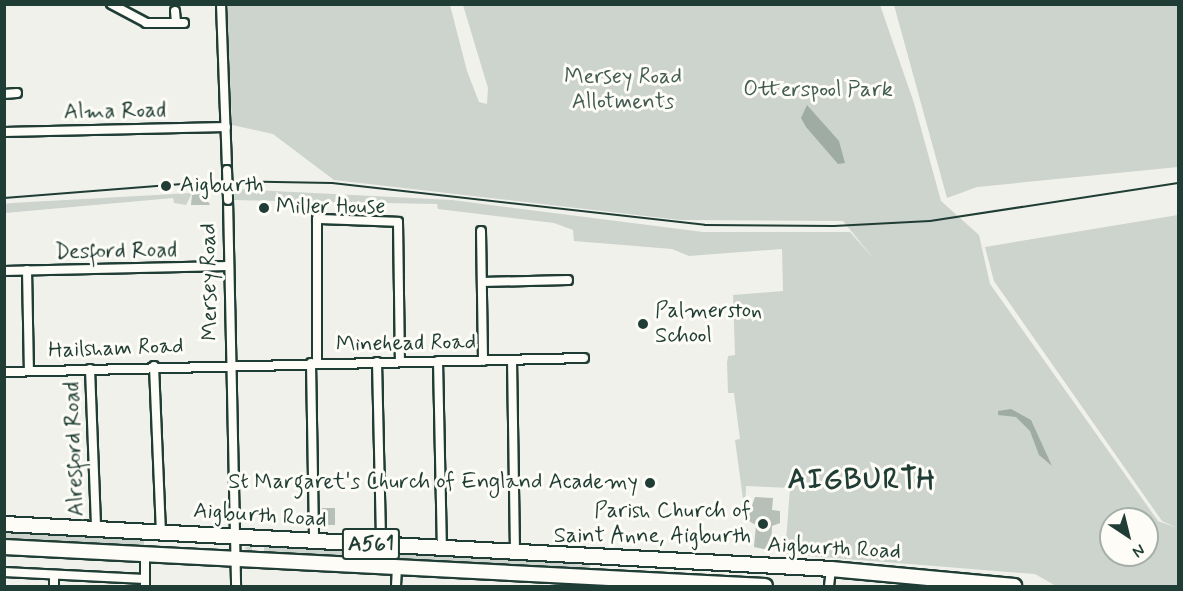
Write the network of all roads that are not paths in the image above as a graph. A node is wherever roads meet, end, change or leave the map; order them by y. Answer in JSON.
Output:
{"nodes":[{"id":1,"x":111,"y":4,"type":"edge"},
{"id":2,"x":221,"y":4,"type":"edge"},
{"id":3,"x":175,"y":11,"type":"dead end"},
{"id":4,"x":17,"y":93,"type":"dead end"},
{"id":5,"x":4,"y":94,"type":"edge"},
{"id":6,"x":226,"y":127,"type":"junction"},
{"id":7,"x":5,"y":134,"type":"edge"},
{"id":8,"x":481,"y":231,"type":"dead end"},
{"id":9,"x":228,"y":266,"type":"junction"},
{"id":10,"x":27,"y":270,"type":"junction"},
{"id":11,"x":4,"y":271,"type":"edge"},
{"id":12,"x":568,"y":280,"type":"dead end"},
{"id":13,"x":482,"y":282,"type":"junction"},
{"id":14,"x":584,"y":358,"type":"dead end"},
{"id":15,"x":512,"y":360,"type":"junction"},
{"id":16,"x":400,"y":361,"type":"junction"},
{"id":17,"x":438,"y":361,"type":"junction"},
{"id":18,"x":483,"y":361,"type":"junction"},
{"id":19,"x":377,"y":362,"type":"junction"},
{"id":20,"x":314,"y":363,"type":"junction"},
{"id":21,"x":230,"y":364,"type":"junction"},
{"id":22,"x":154,"y":366,"type":"junction"},
{"id":23,"x":90,"y":369,"type":"junction"},
{"id":24,"x":29,"y":371,"type":"junction"},
{"id":25,"x":4,"y":372,"type":"edge"},
{"id":26,"x":4,"y":524,"type":"edge"},
{"id":27,"x":96,"y":528,"type":"junction"},
{"id":28,"x":161,"y":531,"type":"junction"},
{"id":29,"x":235,"y":536,"type":"junction"},
{"id":30,"x":314,"y":540,"type":"junction"},
{"id":31,"x":381,"y":544,"type":"junction"},
{"id":32,"x":4,"y":547,"type":"edge"},
{"id":33,"x":442,"y":547,"type":"junction"},
{"id":34,"x":515,"y":551,"type":"junction"},
{"id":35,"x":145,"y":556,"type":"junction"},
{"id":36,"x":235,"y":559,"type":"junction"},
{"id":37,"x":397,"y":566,"type":"junction"},
{"id":38,"x":831,"y":569,"type":"junction"},
{"id":39,"x":4,"y":573,"type":"edge"},
{"id":40,"x":54,"y":576,"type":"junction"},
{"id":41,"x":145,"y":583,"type":"edge"},
{"id":42,"x":54,"y":586,"type":"edge"},
{"id":43,"x":236,"y":586,"type":"edge"},
{"id":44,"x":396,"y":586,"type":"edge"},
{"id":45,"x":765,"y":586,"type":"edge"},
{"id":46,"x":829,"y":586,"type":"edge"},
{"id":47,"x":1014,"y":586,"type":"edge"}],
"edges":[{"from":1,"to":3,"type":"street"},
{"from":2,"to":6,"type":"street","name":"Mersey Road"},
{"from":4,"to":5,"type":"street"},
{"from":6,"to":7,"type":"street","name":"Alma Road"},
{"from":6,"to":9,"type":"street","name":"Mersey Road","bridge":true},
{"from":8,"to":13,"type":"street"},
{"from":9,"to":10,"type":"street","name":"Desford Road"},
{"from":9,"to":21,"type":"street","name":"Mersey Road"},
{"from":10,"to":11,"type":"street","name":"Desford Road"},
{"from":10,"to":24,"type":"street"},
{"from":12,"to":13,"type":"street"},
{"from":13,"to":18,"type":"street"},
{"from":14,"to":15,"type":"street","name":"Minehead Road"},
{"from":15,"to":18,"type":"street","name":"Minehead Road"},
{"from":15,"to":34,"type":"street"},
{"from":16,"to":17,"type":"street","name":"Minehead Road"},
{"from":16,"to":19,"type":"street","name":"Minehead Road"},
{"from":16,"to":20,"type":"street"},
{"from":17,"to":18,"type":"street","name":"Minehead Road"},
{"from":17,"to":33,"type":"street"},
{"from":19,"to":20,"type":"street","name":"Minehead Road"},
{"from":19,"to":31,"type":"street"},
{"from":20,"to":21,"type":"street","name":"Minehead Road"},
{"from":20,"to":30,"type":"street"},
{"from":21,"to":22,"type":"street","name":"Hailsham Road"},
{"from":21,"to":29,"type":"street","name":"Mersey Road"},
{"from":22,"to":23,"type":"street","name":"Hailsham Road"},
{"from":22,"to":28,"type":"street"},
{"from":23,"to":24,"type":"street","name":"Hailsham Road"},
{"from":23,"to":27,"type":"street","name":"Alresford Road"},
{"from":24,"to":25,"type":"street","name":"Hailsham Road"},
{"from":26,"to":27,"type":"highway","name":"Aigburth Road","number":"A561"},
{"from":27,"to":28,"type":"highway","name":"Aigburth Road","number":"A561"},
{"from":28,"to":29,"type":"highway","name":"Aigburth Road","number":"A561"},
{"from":29,"to":30,"type":"highway","name":"Aigburth Road","number":"A561"},
{"from":29,"to":36,"type":"street","name":"Mersey Road"},
{"from":30,"to":31,"type":"highway","name":"Aigburth Road","number":"A561"},
{"from":31,"to":33,"type":"highway","name":"Aigburth Road","number":"A561"},
{"from":32,"to":35,"type":"highway","name":"Aigburth Road","number":"A561"},
{"from":33,"to":34,"type":"highway","name":"Aigburth Road","number":"A561"},
{"from":34,"to":38,"type":"highway","name":"Aigburth Road","number":"A561"},
{"from":35,"to":36,"type":"highway","name":"Aigburth Road","number":"A561"},
{"from":35,"to":41,"type":"street"},
{"from":36,"to":37,"type":"highway","name":"Aigburth Road","number":"A561"},
{"from":36,"to":43,"type":"street","name":"Mersey Road"},
{"from":37,"to":44,"type":"street"},
{"from":37,"to":45,"type":"highway","name":"Aigburth Road","number":"A561"},
{"from":38,"to":46,"type":"street"},
{"from":38,"to":47,"type":"highway","name":"Aigburth Road","number":"A561"},
{"from":39,"to":40,"type":"street"},
{"from":40,"to":41,"type":"street"},
{"from":40,"to":42,"type":"street"}]}
